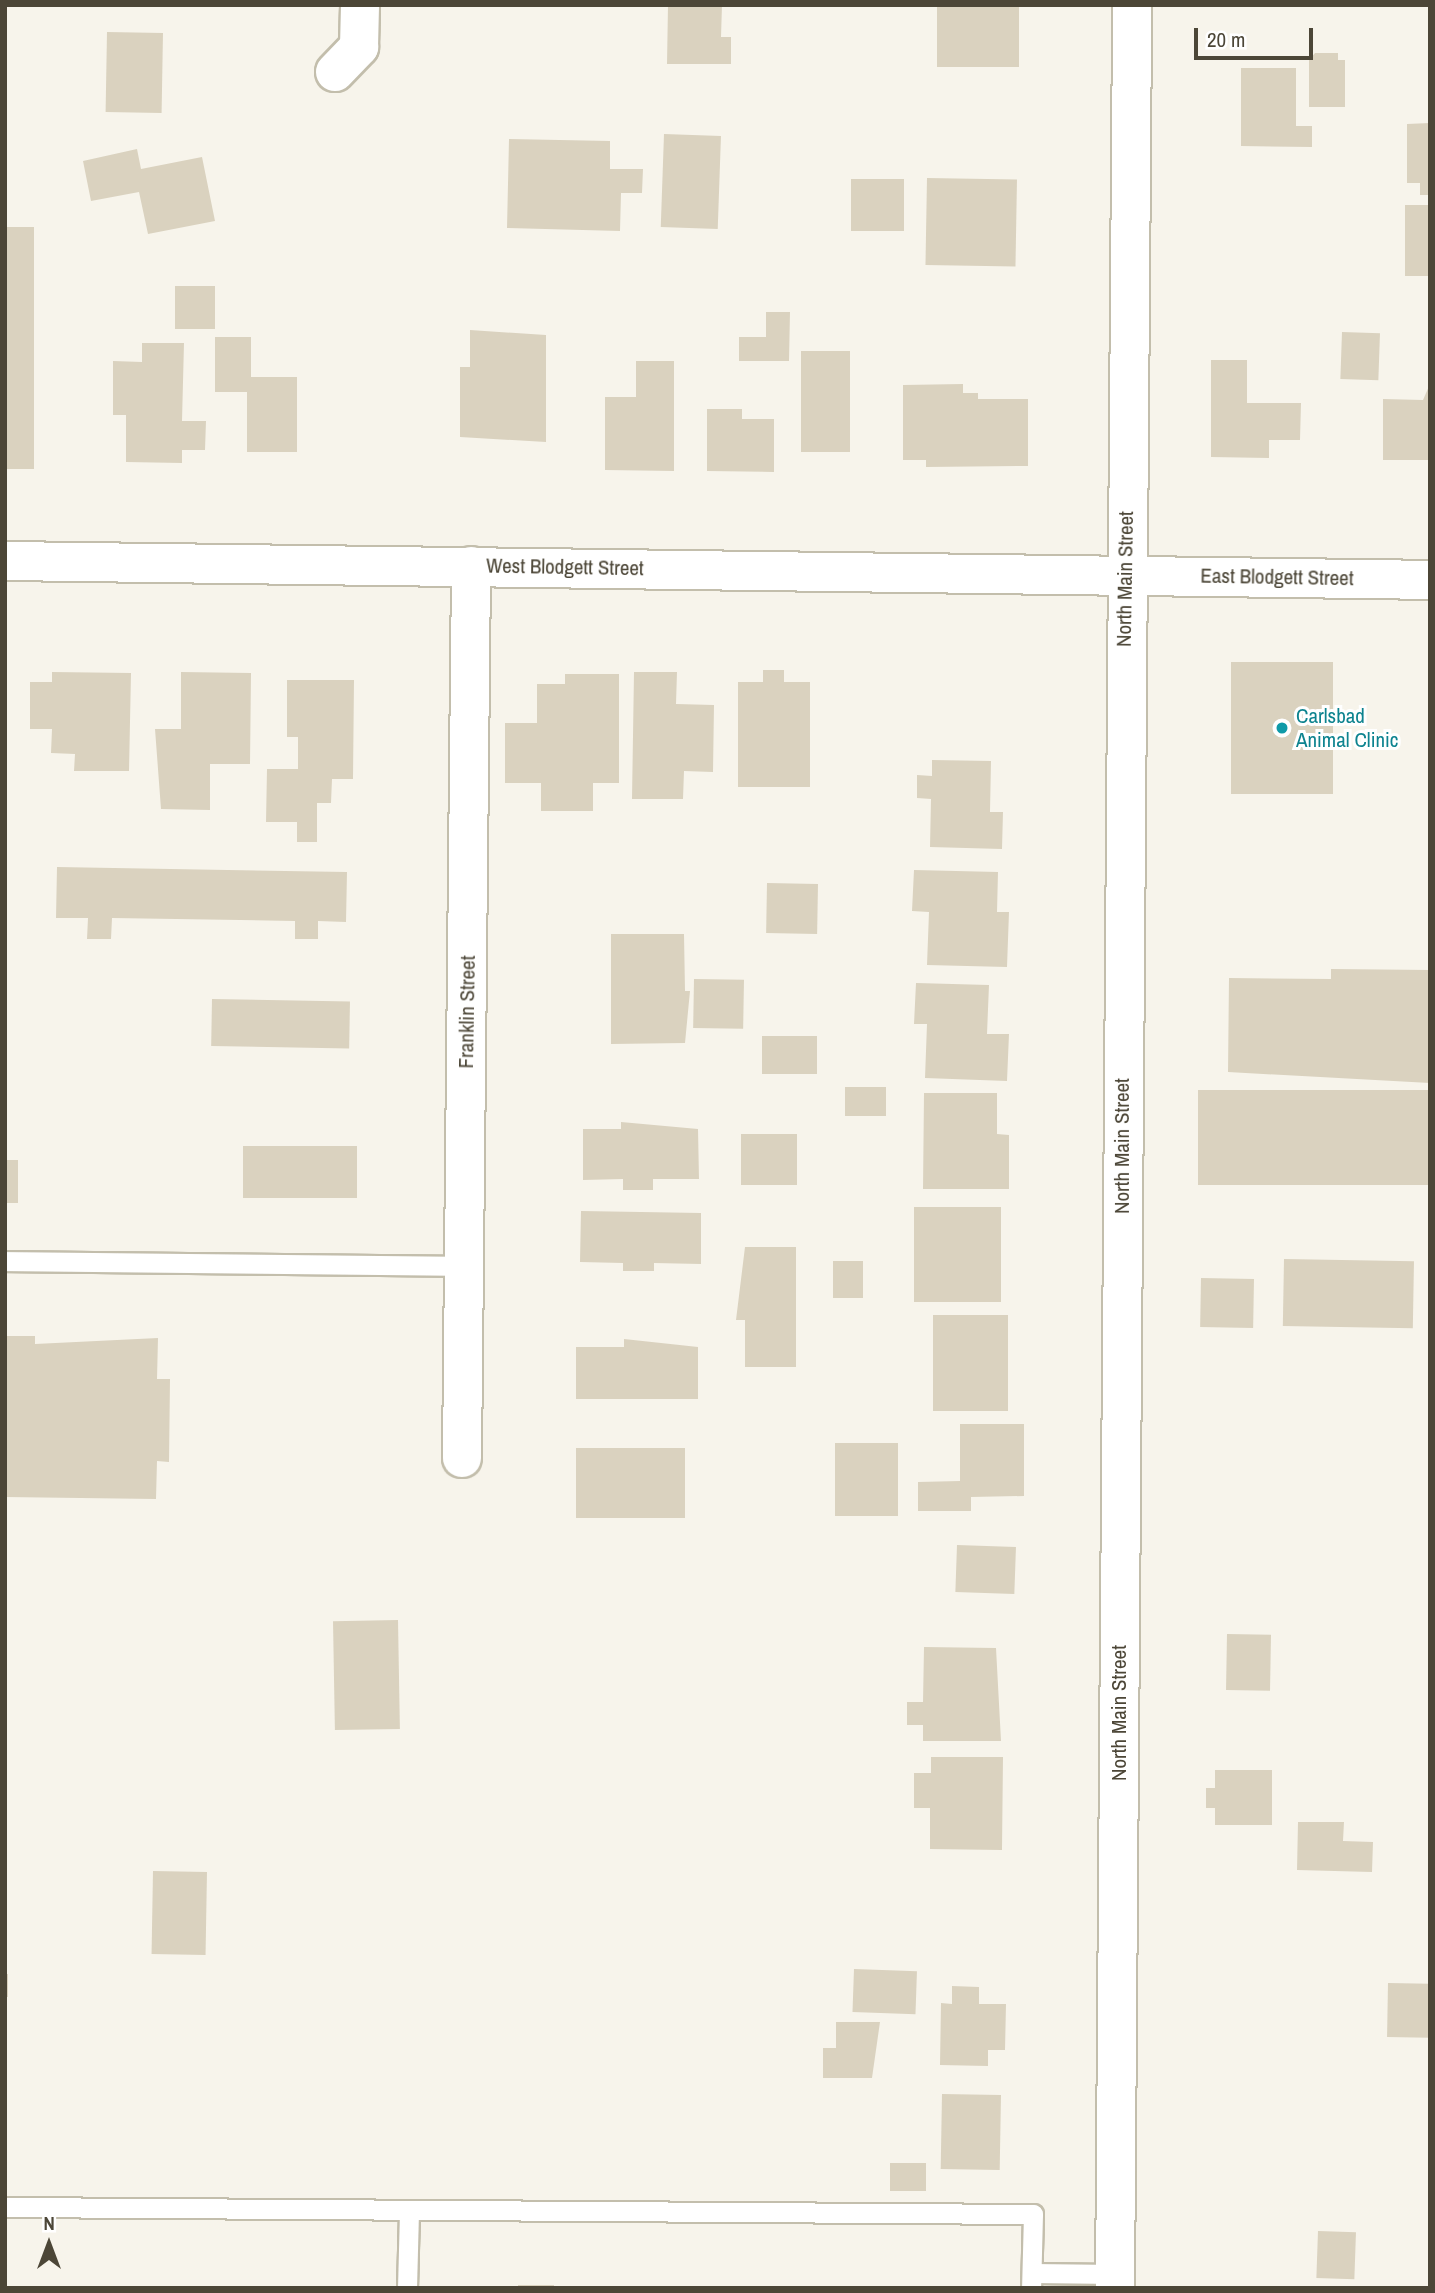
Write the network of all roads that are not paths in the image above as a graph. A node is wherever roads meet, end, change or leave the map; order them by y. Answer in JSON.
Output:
{"nodes":[{"id":1,"x":360,"y":5,"type":"edge"},
{"id":2,"x":1132,"y":5,"type":"edge"},
{"id":3,"x":335,"y":72,"type":"dead end"},
{"id":4,"x":5,"y":561,"type":"edge"},
{"id":5,"x":471,"y":566,"type":"junction"},
{"id":6,"x":1125,"y":575,"type":"junction"},
{"id":7,"x":1430,"y":580,"type":"edge"},
{"id":8,"x":5,"y":1261,"type":"edge"},
{"id":9,"x":465,"y":1266,"type":"junction"},
{"id":10,"x":462,"y":1458,"type":"dead end"},
{"id":11,"x":5,"y":2207,"type":"edge"},
{"id":12,"x":409,"y":2214,"type":"junction"},
{"id":13,"x":1031,"y":2280,"type":"edge"},
{"id":14,"x":1116,"y":2281,"type":"edge"},
{"id":15,"x":407,"y":2288,"type":"edge"}],
"edges":[{"from":1,"to":3,"type":"street"},
{"from":2,"to":6,"type":"street","name":"North Main Street"},
{"from":4,"to":5,"type":"street","name":"West Blodgett Street"},
{"from":5,"to":6,"type":"street","name":"West Blodgett Street"},
{"from":5,"to":9,"type":"street","name":"Franklin Street"},
{"from":6,"to":7,"type":"street","name":"East Blodgett Street"},
{"from":6,"to":14,"type":"street","name":"North Main Street"},
{"from":8,"to":9,"type":"lane"},
{"from":9,"to":10,"type":"street","name":"Franklin Street"},
{"from":11,"to":12,"type":"lane"},
{"from":12,"to":13,"type":"lane"},
{"from":12,"to":15,"type":"lane"},
{"from":13,"to":14,"type":"lane"}]}
